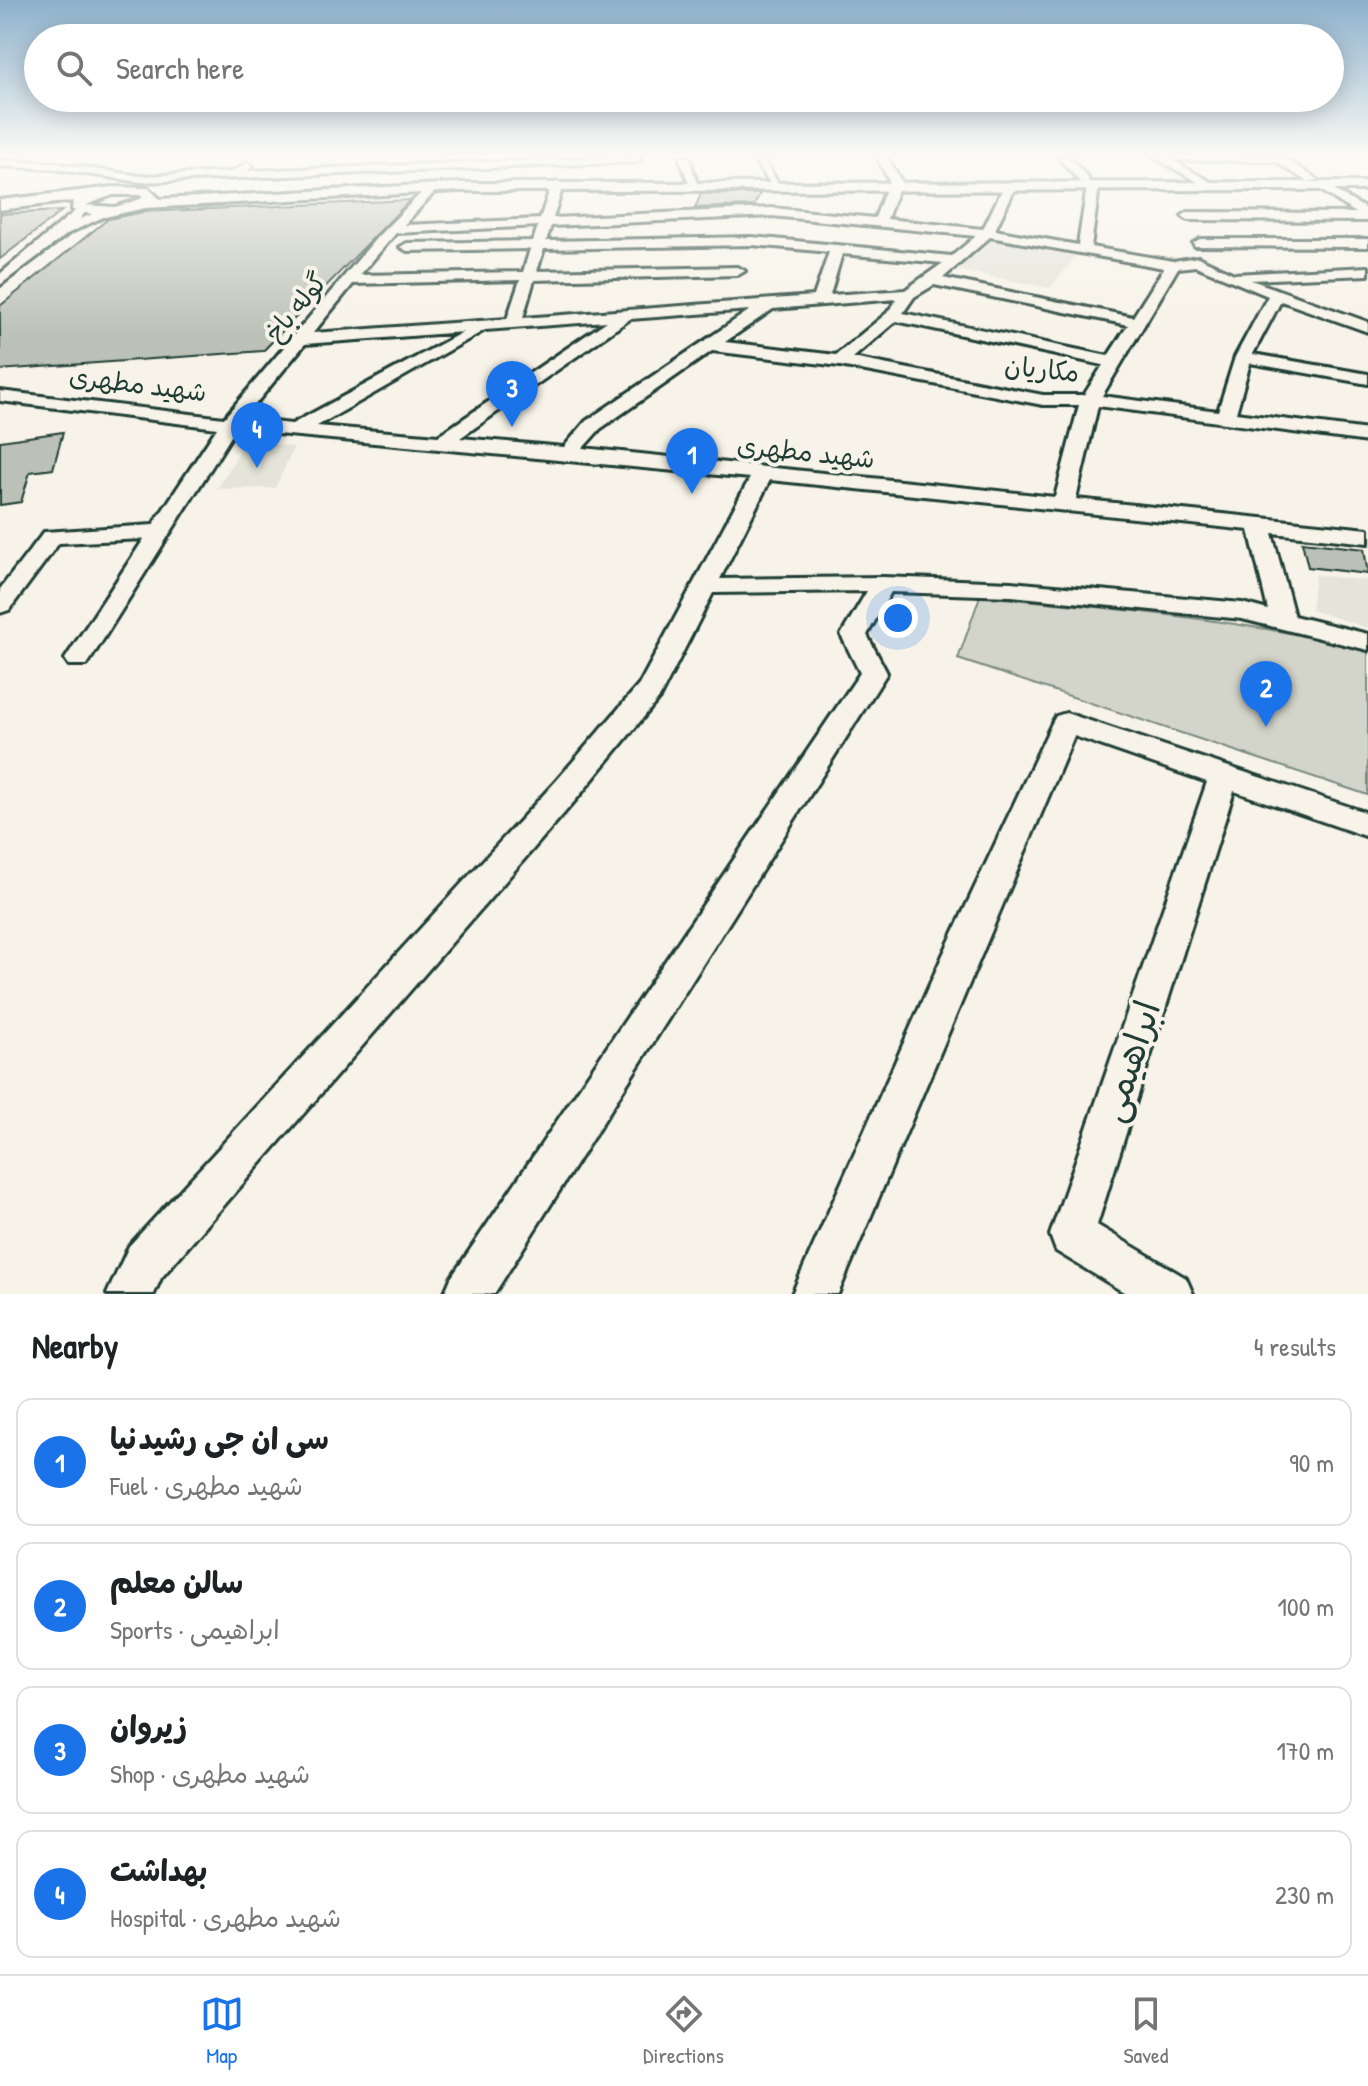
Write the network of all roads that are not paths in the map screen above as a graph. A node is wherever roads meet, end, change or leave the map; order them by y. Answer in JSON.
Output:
{"nodes":[{"id":1,"x":74,"y":217,"type":"edge"},
{"id":2,"x":95,"y":217,"type":"edge"},
{"id":3,"x":404,"y":217,"type":"edge"},
{"id":4,"x":547,"y":217,"type":"edge"},
{"id":5,"x":678,"y":217,"type":"edge"},
{"id":6,"x":768,"y":217,"type":"edge"},
{"id":7,"x":830,"y":217,"type":"edge"},
{"id":8,"x":882,"y":217,"type":"edge"},
{"id":9,"x":995,"y":217,"type":"edge"},
{"id":10,"x":1086,"y":217,"type":"edge"},
{"id":11,"x":1189,"y":217,"type":"edge"},
{"id":12,"x":880,"y":222,"type":"junction"},
{"id":13,"x":545,"y":225,"type":"junction"},
{"id":14,"x":395,"y":229,"type":"junction"},
{"id":15,"x":64,"y":230,"type":"junction"},
{"id":16,"x":987,"y":233,"type":"junction"},
{"id":17,"x":752,"y":241,"type":"junction"},
{"id":18,"x":1200,"y":243,"type":"junction"},
{"id":19,"x":1368,"y":243,"type":"edge"},
{"id":20,"x":540,"y":245,"type":"junction"},
{"id":21,"x":378,"y":247,"type":"junction"},
{"id":22,"x":837,"y":249,"type":"junction"},
{"id":23,"x":1084,"y":250,"type":"junction"},
{"id":24,"x":955,"y":260,"type":"junction"},
{"id":25,"x":1198,"y":261,"type":"junction"},
{"id":26,"x":1173,"y":265,"type":"junction"},
{"id":27,"x":1368,"y":271,"type":"edge"},
{"id":28,"x":1340,"y":272,"type":"junction"},
{"id":29,"x":530,"y":276,"type":"junction"},
{"id":30,"x":1229,"y":277,"type":"junction"},
{"id":31,"x":350,"y":280,"type":"junction"},
{"id":32,"x":932,"y":280,"type":"junction"},
{"id":33,"x":0,"y":281,"type":"edge"},
{"id":34,"x":1368,"y":281,"type":"edge"},
{"id":35,"x":733,"y":288,"type":"junction"},
{"id":36,"x":909,"y":294,"type":"junction"},
{"id":37,"x":1276,"y":295,"type":"junction"},
{"id":38,"x":820,"y":302,"type":"junction"},
{"id":39,"x":767,"y":306,"type":"junction"},
{"id":40,"x":627,"y":315,"type":"junction"},
{"id":41,"x":893,"y":316,"type":"junction"},
{"id":42,"x":1135,"y":322,"type":"junction"},
{"id":43,"x":513,"y":324,"type":"junction"},
{"id":44,"x":483,"y":327,"type":"junction"},
{"id":45,"x":1368,"y":327,"type":"edge"},
{"id":46,"x":302,"y":339,"type":"junction"},
{"id":47,"x":712,"y":346,"type":"junction"},
{"id":48,"x":1243,"y":357,"type":"junction"},
{"id":49,"x":840,"y":361,"type":"junction"},
{"id":50,"x":1112,"y":362,"type":"junction"},
{"id":51,"x":1368,"y":379,"type":"edge"},
{"id":52,"x":0,"y":396,"type":"edge"},
{"id":53,"x":1090,"y":400,"type":"junction"},
{"id":54,"x":1225,"y":418,"type":"junction"},
{"id":55,"x":229,"y":424,"type":"junction"},
{"id":56,"x":295,"y":430,"type":"junction"},
{"id":57,"x":1368,"y":436,"type":"edge"},
{"id":58,"x":441,"y":443,"type":"junction"},
{"id":59,"x":569,"y":453,"type":"junction"},
{"id":60,"x":762,"y":475,"type":"junction"},
{"id":61,"x":1063,"y":507,"type":"junction"},
{"id":62,"x":1259,"y":525,"type":"junction"},
{"id":63,"x":160,"y":531,"type":"junction"},
{"id":64,"x":1368,"y":536,"type":"edge"},
{"id":65,"x":883,"y":584,"type":"junction"},
{"id":66,"x":706,"y":586,"type":"junction"},
{"id":67,"x":0,"y":605,"type":"edge"},
{"id":68,"x":1283,"y":621,"type":"junction"},
{"id":69,"x":1368,"y":642,"type":"edge"},
{"id":70,"x":78,"y":659,"type":"dead end"},
{"id":71,"x":1223,"y":778,"type":"junction"},
{"id":72,"x":1368,"y":825,"type":"edge"},
{"id":73,"x":130,"y":1294,"type":"edge"},
{"id":74,"x":467,"y":1294,"type":"edge"},
{"id":75,"x":815,"y":1294,"type":"edge"},
{"id":76,"x":1170,"y":1294,"type":"edge"}],
"edges":[{"from":1,"to":15,"type":"street"},
{"from":2,"to":15,"type":"street"},
{"from":3,"to":14,"type":"street","name":"گوله باخ"},
{"from":4,"to":13,"type":"street"},
{"from":5,"to":13,"type":"street"},
{"from":6,"to":17,"type":"street"},
{"from":7,"to":12,"type":"street"},
{"from":8,"to":12,"type":"street"},
{"from":9,"to":16,"type":"street"},
{"from":10,"to":23,"type":"street"},
{"from":11,"to":18,"type":"street"},
{"from":12,"to":16,"type":"street"},
{"from":13,"to":14,"type":"street"},
{"from":13,"to":20,"type":"street"},
{"from":14,"to":21,"type":"street","name":"گوله باخ"},
{"from":15,"to":33,"type":"street"},
{"from":16,"to":23,"type":"street"},
{"from":16,"to":24,"type":"street"},
{"from":17,"to":20,"type":"street"},
{"from":17,"to":22,"type":"street"},
{"from":17,"to":35,"type":"street"},
{"from":18,"to":19,"type":"street"},
{"from":18,"to":25,"type":"street"},
{"from":20,"to":21,"type":"street"},
{"from":20,"to":29,"type":"street"},
{"from":21,"to":31,"type":"street","name":"گوله باخ"},
{"from":22,"to":24,"type":"street"},
{"from":22,"to":38,"type":"street"},
{"from":23,"to":26,"type":"street"},
{"from":24,"to":32,"type":"street"},
{"from":25,"to":26,"type":"street"},
{"from":25,"to":30,"type":"street"},
{"from":26,"to":42,"type":"street"},
{"from":27,"to":28,"type":"street"},
{"from":28,"to":30,"type":"street"},
{"from":28,"to":34,"type":"street"},
{"from":29,"to":31,"type":"street"},
{"from":29,"to":35,"type":"street"},
{"from":29,"to":43,"type":"street"},
{"from":30,"to":37,"type":"street"},
{"from":31,"to":46,"type":"street","name":"گوله باخ"},
{"from":32,"to":36,"type":"street"},
{"from":32,"to":42,"type":"street"},
{"from":35,"to":39,"type":"street"},
{"from":35,"to":40,"type":"street"},
{"from":36,"to":38,"type":"street"},
{"from":36,"to":41,"type":"street"},
{"from":37,"to":45,"type":"street"},
{"from":37,"to":48,"type":"street"},
{"from":38,"to":39,"type":"street"},
{"from":39,"to":47,"type":"street"},
{"from":40,"to":43,"type":"street"},
{"from":40,"to":58,"type":"street"},
{"from":41,"to":49,"type":"street"},
{"from":41,"to":50,"type":"street"},
{"from":42,"to":50,"type":"street"},
{"from":43,"to":44,"type":"street"},
{"from":44,"to":46,"type":"street"},
{"from":44,"to":56,"type":"street"},
{"from":46,"to":55,"type":"street","name":"گوله باخ"},
{"from":47,"to":49,"type":"street","name":"مکاریان"},
{"from":47,"to":59,"type":"street"},
{"from":48,"to":51,"type":"street"},
{"from":48,"to":54,"type":"street"},
{"from":49,"to":53,"type":"street","name":"مکاریان"},
{"from":50,"to":53,"type":"street"},
{"from":52,"to":55,"type":"street","name":"شهید مطهری"},
{"from":53,"to":54,"type":"street","name":"مکاریان"},
{"from":53,"to":61,"type":"street"},
{"from":54,"to":57,"type":"street","name":"مکاریان"},
{"from":55,"to":56,"type":"street","name":"شهید مطهری"},
{"from":55,"to":63,"type":"street","name":"گوله باخ"},
{"from":56,"to":58,"type":"street","name":"شهید مطهری"},
{"from":58,"to":59,"type":"street","name":"شهید مطهری"},
{"from":59,"to":60,"type":"street","name":"شهید مطهری"},
{"from":60,"to":61,"type":"street","name":"شهید مطهری"},
{"from":60,"to":66,"type":"street"},
{"from":61,"to":62,"type":"street","name":"شهید مطهری"},
{"from":62,"to":64,"type":"street","name":"شهید مطهری"},
{"from":62,"to":68,"type":"street"},
{"from":63,"to":67,"type":"street"},
{"from":63,"to":70,"type":"street","name":"گوله باخ"},
{"from":65,"to":66,"type":"street"},
{"from":65,"to":68,"type":"street"},
{"from":65,"to":74,"type":"street"},
{"from":66,"to":73,"type":"street"},
{"from":68,"to":69,"type":"street"},
{"from":71,"to":72,"type":"street"},
{"from":71,"to":75,"type":"street"},
{"from":71,"to":76,"type":"street","name":"ابراهیمی"}]}
